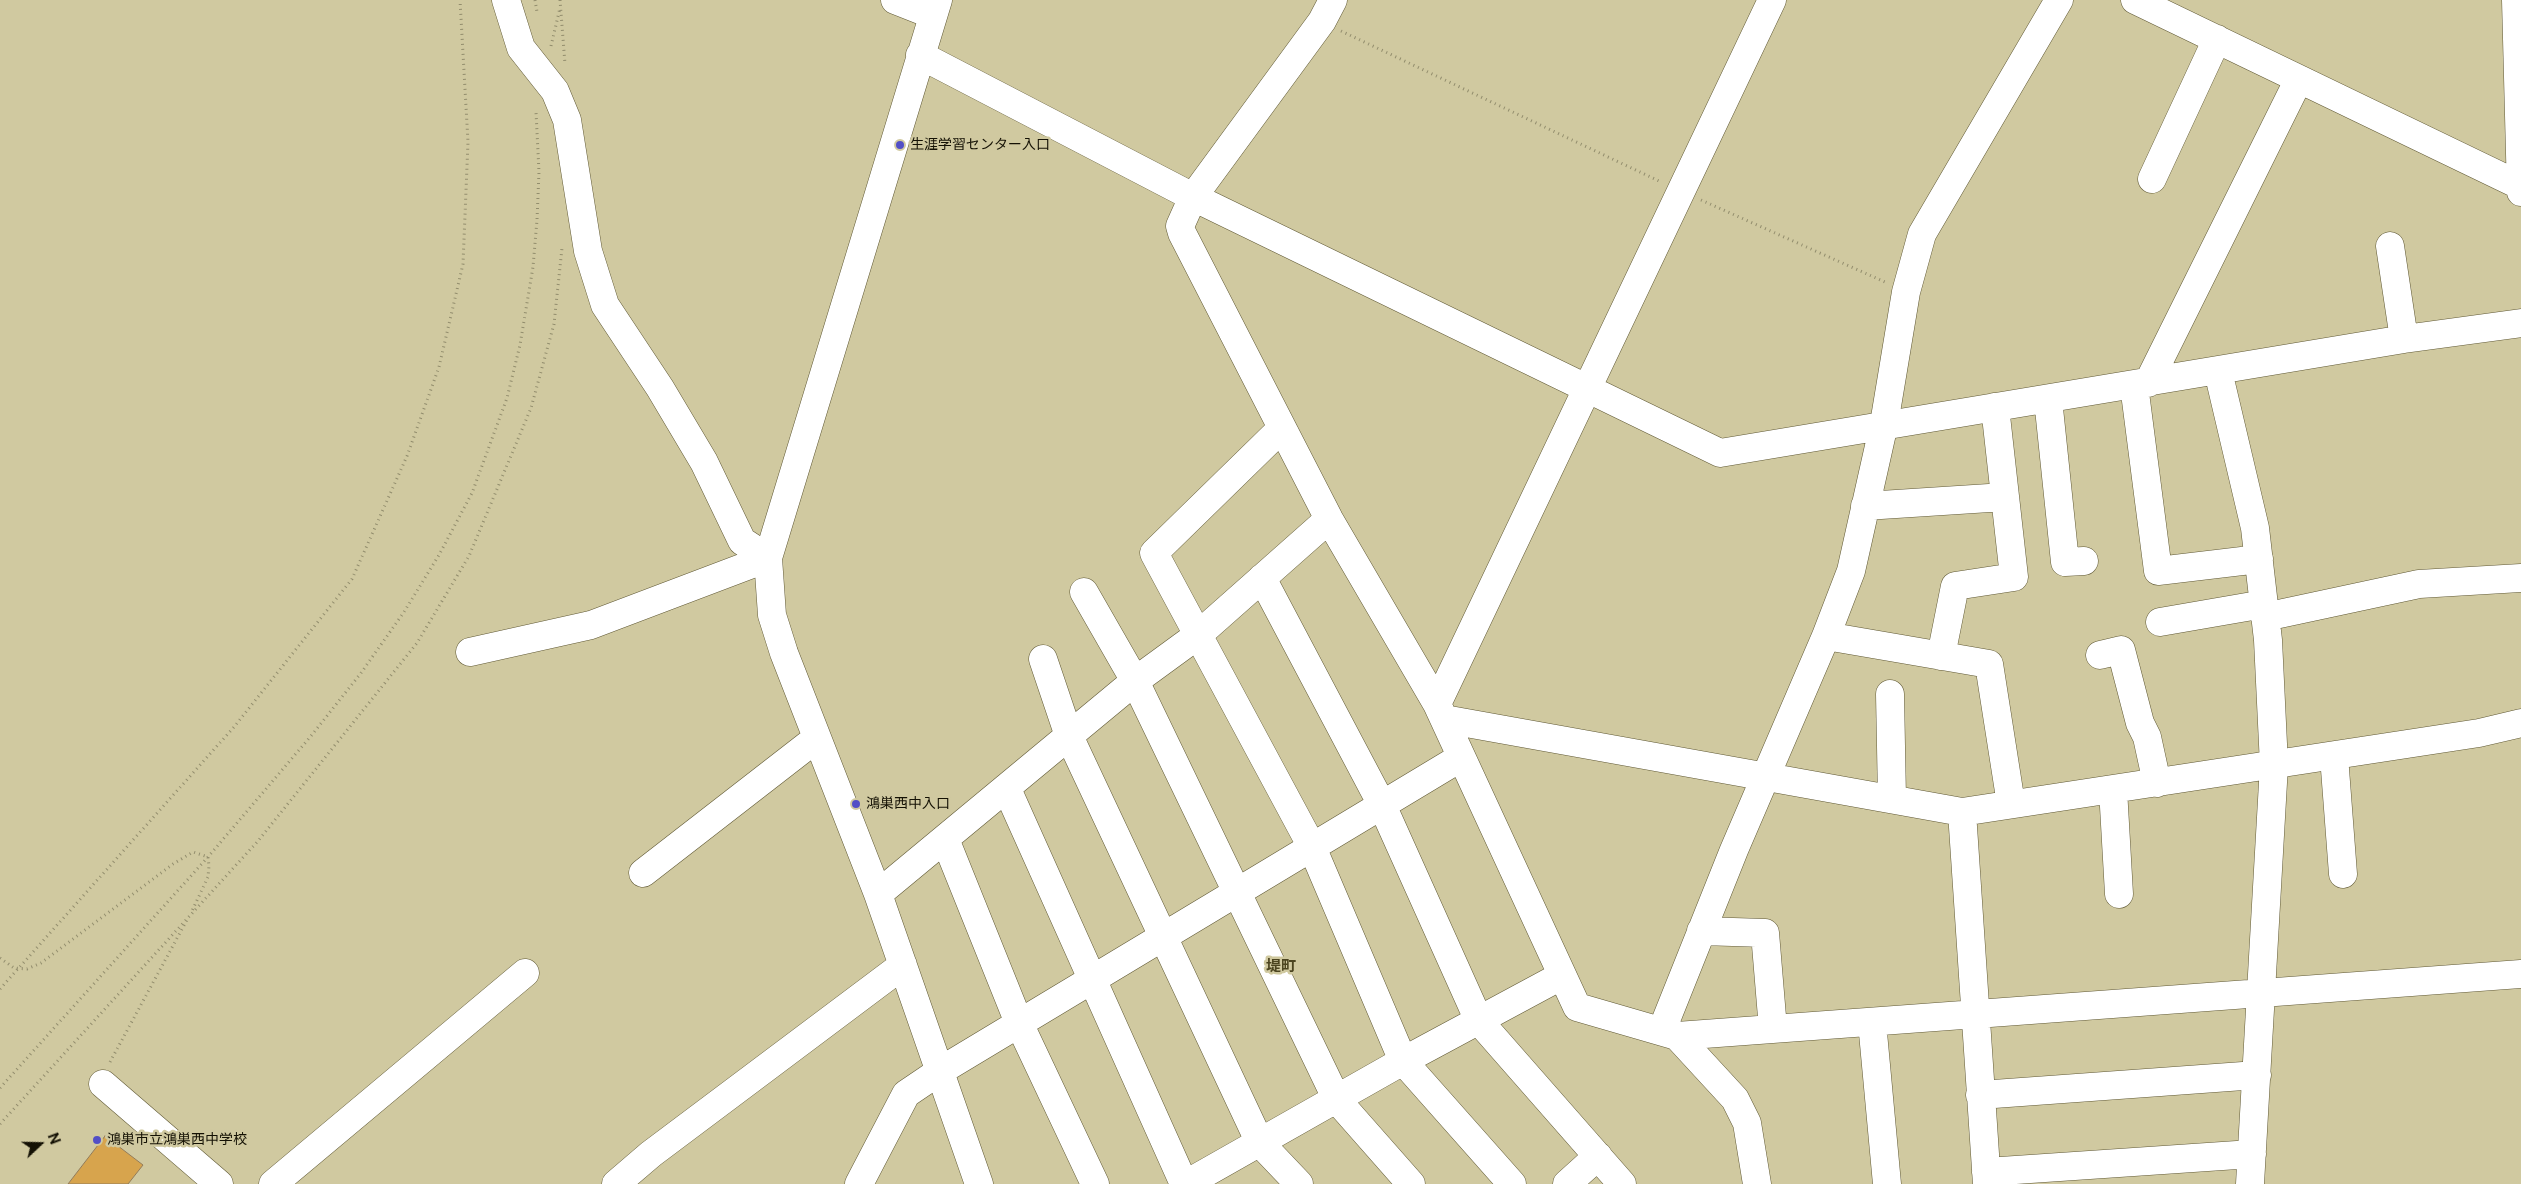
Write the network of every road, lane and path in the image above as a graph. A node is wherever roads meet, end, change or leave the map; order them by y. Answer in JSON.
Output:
{"nodes":[{"id":1,"x":460,"y":0,"type":"edge"},
{"id":2,"x":506,"y":0,"type":"edge"},
{"id":3,"x":535,"y":0,"type":"edge"},
{"id":4,"x":561,"y":0,"type":"edge"},
{"id":5,"x":894,"y":0,"type":"edge"},
{"id":6,"x":1772,"y":0,"type":"edge"},
{"id":7,"x":2059,"y":0,"type":"edge"},
{"id":8,"x":2135,"y":0,"type":"edge"},
{"id":9,"x":2516,"y":0,"type":"edge"},
{"id":10,"x":560,"y":6,"type":"junction"},
{"id":11,"x":935,"y":7,"type":"edge"},
{"id":12,"x":1327,"y":10,"type":"edge"},
{"id":13,"x":537,"y":14,"type":"dead end"},
{"id":14,"x":2217,"y":39,"type":"junction"},
{"id":15,"x":920,"y":56,"type":"junction"},
{"id":16,"x":552,"y":68,"type":"junction"},
{"id":17,"x":2299,"y":79,"type":"junction"},
{"id":18,"x":536,"y":107,"type":"dead end"},
{"id":19,"x":2152,"y":179,"type":"dead end"},
{"id":20,"x":2521,"y":186,"type":"edge"},
{"id":21,"x":1681,"y":191,"type":"junction"},
{"id":22,"x":2521,"y":192,"type":"edge"},
{"id":23,"x":1193,"y":197,"type":"junction"},
{"id":24,"x":562,"y":246,"type":"dead end"},
{"id":25,"x":2390,"y":246,"type":"dead end"},
{"id":26,"x":1906,"y":292,"type":"junction"},
{"id":27,"x":2521,"y":323,"type":"edge"},
{"id":28,"x":2404,"y":339,"type":"junction"},
{"id":29,"x":2218,"y":371,"type":"junction"},
{"id":30,"x":2141,"y":384,"type":"junction"},
{"id":31,"x":1589,"y":388,"type":"junction"},
{"id":32,"x":2048,"y":399,"type":"junction"},
{"id":33,"x":1994,"y":407,"type":"junction"},
{"id":34,"x":1884,"y":424,"type":"junction"},
{"id":35,"x":1282,"y":428,"type":"junction"},
{"id":36,"x":2005,"y":497,"type":"junction"},
{"id":37,"x":1865,"y":506,"type":"junction"},
{"id":38,"x":1329,"y":519,"type":"junction"},
{"id":39,"x":768,"y":558,"type":"junction"},
{"id":40,"x":2259,"y":559,"type":"junction"},
{"id":41,"x":2084,"y":561,"type":"dead end"},
{"id":42,"x":1262,"y":578,"type":"junction"},
{"id":43,"x":2521,"y":578,"type":"edge"},
{"id":44,"x":1084,"y":592,"type":"dead end"},
{"id":45,"x":2264,"y":610,"type":"junction"},
{"id":46,"x":2160,"y":622,"type":"dead end"},
{"id":47,"x":1198,"y":635,"type":"junction"},
{"id":48,"x":1826,"y":636,"type":"junction"},
{"id":49,"x":470,"y":652,"type":"dead end"},
{"id":50,"x":2100,"y":655,"type":"dead end"},
{"id":51,"x":1941,"y":656,"type":"junction"},
{"id":52,"x":1043,"y":659,"type":"dead end"},
{"id":53,"x":1135,"y":682,"type":"junction"},
{"id":54,"x":1890,"y":694,"type":"dead end"},
{"id":55,"x":1440,"y":712,"type":"junction"},
{"id":56,"x":2521,"y":723,"type":"edge"},
{"id":57,"x":1069,"y":736,"type":"junction"},
{"id":58,"x":817,"y":738,"type":"junction"},
{"id":59,"x":2334,"y":756,"type":"junction"},
{"id":60,"x":1460,"y":758,"type":"junction"},
{"id":61,"x":2274,"y":765,"type":"junction"},
{"id":62,"x":1765,"y":777,"type":"junction"},
{"id":63,"x":2157,"y":782,"type":"junction"},
{"id":64,"x":1007,"y":788,"type":"junction"},
{"id":65,"x":2113,"y":789,"type":"junction"},
{"id":66,"x":1892,"y":799,"type":"junction"},
{"id":67,"x":1382,"y":804,"type":"junction"},
{"id":68,"x":2011,"y":804,"type":"junction"},
{"id":69,"x":1962,"y":812,"type":"junction"},
{"id":70,"x":945,"y":839,"type":"junction"},
{"id":71,"x":1312,"y":847,"type":"junction"},
{"id":72,"x":208,"y":857,"type":"junction"},
{"id":73,"x":643,"y":874,"type":"dead end"},
{"id":74,"x":2343,"y":874,"type":"dead end"},
{"id":75,"x":1238,"y":892,"type":"junction"},
{"id":76,"x":878,"y":894,"type":"junction"},
{"id":77,"x":2119,"y":894,"type":"dead end"},
{"id":78,"x":190,"y":916,"type":"junction"},
{"id":79,"x":1701,"y":931,"type":"junction"},
{"id":80,"x":1164,"y":936,"type":"junction"},
{"id":81,"x":0,"y":958,"type":"edge"},
{"id":82,"x":903,"y":965,"type":"junction"},
{"id":83,"x":19,"y":968,"type":"junction"},
{"id":84,"x":525,"y":973,"type":"dead end"},
{"id":85,"x":2521,"y":974,"type":"edge"},
{"id":86,"x":1561,"y":976,"type":"junction"},
{"id":87,"x":1092,"y":980,"type":"junction"},
{"id":88,"x":0,"y":989,"type":"edge"},
{"id":89,"x":2262,"y":993,"type":"junction"},
{"id":90,"x":1974,"y":1015,"type":"junction"},
{"id":91,"x":1479,"y":1021,"type":"junction"},
{"id":92,"x":1872,"y":1022,"type":"junction"},
{"id":93,"x":1020,"y":1024,"type":"junction"},
{"id":94,"x":1773,"y":1029,"type":"junction"},
{"id":95,"x":1669,"y":1033,"type":"junction"},
{"id":96,"x":1403,"y":1061,"type":"junction"},
{"id":97,"x":940,"y":1071,"type":"junction"},
{"id":98,"x":2257,"y":1075,"type":"junction"},
{"id":99,"x":103,"y":1084,"type":"joint"},
{"id":100,"x":0,"y":1088,"type":"edge"},
{"id":101,"x":1980,"y":1095,"type":"junction"},
{"id":102,"x":1337,"y":1100,"type":"junction"},
{"id":103,"x":0,"y":1124,"type":"edge"},
{"id":104,"x":1260,"y":1143,"type":"junction"},
{"id":105,"x":2252,"y":1154,"type":"junction"},
{"id":106,"x":1598,"y":1156,"type":"junction"},
{"id":107,"x":1987,"y":1178,"type":"edge"},
{"id":108,"x":863,"y":1181,"type":"edge"},
{"id":109,"x":219,"y":1184,"type":"edge"},
{"id":110,"x":273,"y":1184,"type":"edge"},
{"id":111,"x":616,"y":1184,"type":"edge"},
{"id":112,"x":979,"y":1184,"type":"edge"},
{"id":113,"x":1095,"y":1184,"type":"edge"},
{"id":114,"x":1185,"y":1184,"type":"edge"},
{"id":115,"x":1299,"y":1184,"type":"edge"},
{"id":116,"x":1411,"y":1184,"type":"edge"},
{"id":117,"x":1512,"y":1184,"type":"edge"},
{"id":118,"x":1567,"y":1184,"type":"edge"},
{"id":119,"x":1622,"y":1184,"type":"edge"},
{"id":120,"x":1757,"y":1184,"type":"edge"},
{"id":121,"x":1887,"y":1184,"type":"edge"},
{"id":122,"x":2250,"y":1184,"type":"edge"}],
"edges":[{"from":1,"to":83,"type":"path"},
{"from":2,"to":16,"type":"street"},
{"from":3,"to":13,"type":"path"},
{"from":4,"to":10,"type":"path"},
{"from":5,"to":11,"type":"street"},
{"from":6,"to":21,"type":"street"},
{"from":7,"to":26,"type":"street"},
{"from":8,"to":14,"type":"street"},
{"from":9,"to":20,"type":"street"},
{"from":10,"to":16,"type":"path"},
{"from":10,"to":16,"type":"path"},
{"from":11,"to":15,"type":"street"},
{"from":12,"to":21,"type":"path"},
{"from":12,"to":23,"type":"street"},
{"from":14,"to":17,"type":"street"},
{"from":14,"to":19,"type":"street"},
{"from":15,"to":23,"type":"street"},
{"from":15,"to":39,"type":"street"},
{"from":16,"to":39,"type":"street"},
{"from":17,"to":20,"type":"street"},
{"from":17,"to":30,"type":"street"},
{"from":18,"to":72,"type":"path"},
{"from":20,"to":22,"type":"street"},
{"from":21,"to":26,"type":"path"},
{"from":21,"to":31,"type":"street"},
{"from":23,"to":31,"type":"street"},
{"from":23,"to":35,"type":"street"},
{"from":24,"to":78,"type":"path"},
{"from":25,"to":28,"type":"street"},
{"from":26,"to":34,"type":"street"},
{"from":27,"to":28,"type":"street"},
{"from":28,"to":29,"type":"street"},
{"from":29,"to":30,"type":"street"},
{"from":29,"to":40,"type":"street"},
{"from":30,"to":32,"type":"street"},
{"from":30,"to":40,"type":"street"},
{"from":31,"to":34,"type":"street"},
{"from":31,"to":55,"type":"street"},
{"from":32,"to":33,"type":"street"},
{"from":32,"to":41,"type":"street"},
{"from":33,"to":34,"type":"street"},
{"from":33,"to":36,"type":"street"},
{"from":34,"to":37,"type":"street"},
{"from":35,"to":38,"type":"street"},
{"from":35,"to":47,"type":"street"},
{"from":36,"to":37,"type":"street"},
{"from":36,"to":51,"type":"street"},
{"from":37,"to":48,"type":"street"},
{"from":38,"to":42,"type":"street"},
{"from":38,"to":55,"type":"street"},
{"from":39,"to":49,"type":"street"},
{"from":39,"to":58,"type":"street"},
{"from":40,"to":45,"type":"street"},
{"from":42,"to":47,"type":"street"},
{"from":42,"to":67,"type":"street"},
{"from":43,"to":45,"type":"street"},
{"from":44,"to":53,"type":"street"},
{"from":45,"to":46,"type":"street"},
{"from":45,"to":61,"type":"street"},
{"from":47,"to":53,"type":"street"},
{"from":47,"to":71,"type":"street"},
{"from":48,"to":51,"type":"street"},
{"from":48,"to":62,"type":"street"},
{"from":50,"to":63,"type":"street"},
{"from":51,"to":68,"type":"street"},
{"from":52,"to":57,"type":"street"},
{"from":53,"to":57,"type":"street"},
{"from":53,"to":75,"type":"street"},
{"from":54,"to":66,"type":"street"},
{"from":55,"to":60,"type":"street"},
{"from":55,"to":62,"type":"street"},
{"from":56,"to":59,"type":"street"},
{"from":57,"to":64,"type":"street"},
{"from":57,"to":80,"type":"street"},
{"from":58,"to":73,"type":"street"},
{"from":58,"to":76,"type":"street"},
{"from":59,"to":61,"type":"street"},
{"from":59,"to":74,"type":"street"},
{"from":60,"to":67,"type":"street"},
{"from":60,"to":86,"type":"street"},
{"from":61,"to":63,"type":"street"},
{"from":61,"to":89,"type":"street"},
{"from":62,"to":66,"type":"street"},
{"from":62,"to":79,"type":"street"},
{"from":63,"to":65,"type":"street"},
{"from":64,"to":70,"type":"street"},
{"from":64,"to":87,"type":"street"},
{"from":65,"to":68,"type":"street"},
{"from":65,"to":77,"type":"street"},
{"from":66,"to":69,"type":"street"},
{"from":67,"to":71,"type":"street"},
{"from":67,"to":91,"type":"street"},
{"from":68,"to":69,"type":"street"},
{"from":69,"to":90,"type":"street"},
{"from":70,"to":76,"type":"street"},
{"from":70,"to":93,"type":"street"},
{"from":71,"to":75,"type":"street"},
{"from":71,"to":96,"type":"street"},
{"from":72,"to":78,"type":"path"},
{"from":72,"to":83,"type":"path"},
{"from":72,"to":100,"type":"path"},
{"from":75,"to":80,"type":"street"},
{"from":75,"to":102,"type":"street"},
{"from":76,"to":82,"type":"street"},
{"from":78,"to":99,"type":"path"},
{"from":78,"to":103,"type":"path"},
{"from":79,"to":94,"type":"street"},
{"from":79,"to":95,"type":"street"},
{"from":80,"to":87,"type":"street"},
{"from":80,"to":104,"type":"street"},
{"from":81,"to":83,"type":"path"},
{"from":82,"to":97,"type":"street"},
{"from":82,"to":111,"type":"street"},
{"from":83,"to":88,"type":"path"},
{"from":84,"to":110,"type":"street"},
{"from":85,"to":89,"type":"street"},
{"from":86,"to":91,"type":"street"},
{"from":86,"to":95,"type":"street"},
{"from":87,"to":93,"type":"street"},
{"from":87,"to":114,"type":"street"},
{"from":89,"to":90,"type":"street"},
{"from":89,"to":98,"type":"street"},
{"from":90,"to":92,"type":"street"},
{"from":90,"to":101,"type":"street"},
{"from":91,"to":96,"type":"street"},
{"from":91,"to":106,"type":"street"},
{"from":92,"to":94,"type":"street"},
{"from":92,"to":121,"type":"street"},
{"from":93,"to":97,"type":"street"},
{"from":93,"to":113,"type":"street"},
{"from":94,"to":95,"type":"street"},
{"from":95,"to":120,"type":"street"},
{"from":96,"to":102,"type":"street"},
{"from":96,"to":117,"type":"street"},
{"from":97,"to":108,"type":"street"},
{"from":97,"to":112,"type":"street"},
{"from":98,"to":101,"type":"street"},
{"from":98,"to":105,"type":"street"},
{"from":99,"to":109,"type":"street"},
{"from":101,"to":107,"type":"street"},
{"from":102,"to":104,"type":"street"},
{"from":102,"to":116,"type":"street"},
{"from":104,"to":114,"type":"street"},
{"from":104,"to":115,"type":"street"},
{"from":105,"to":107,"type":"street"},
{"from":105,"to":122,"type":"street"},
{"from":106,"to":118,"type":"street"},
{"from":106,"to":119,"type":"street"}]}
